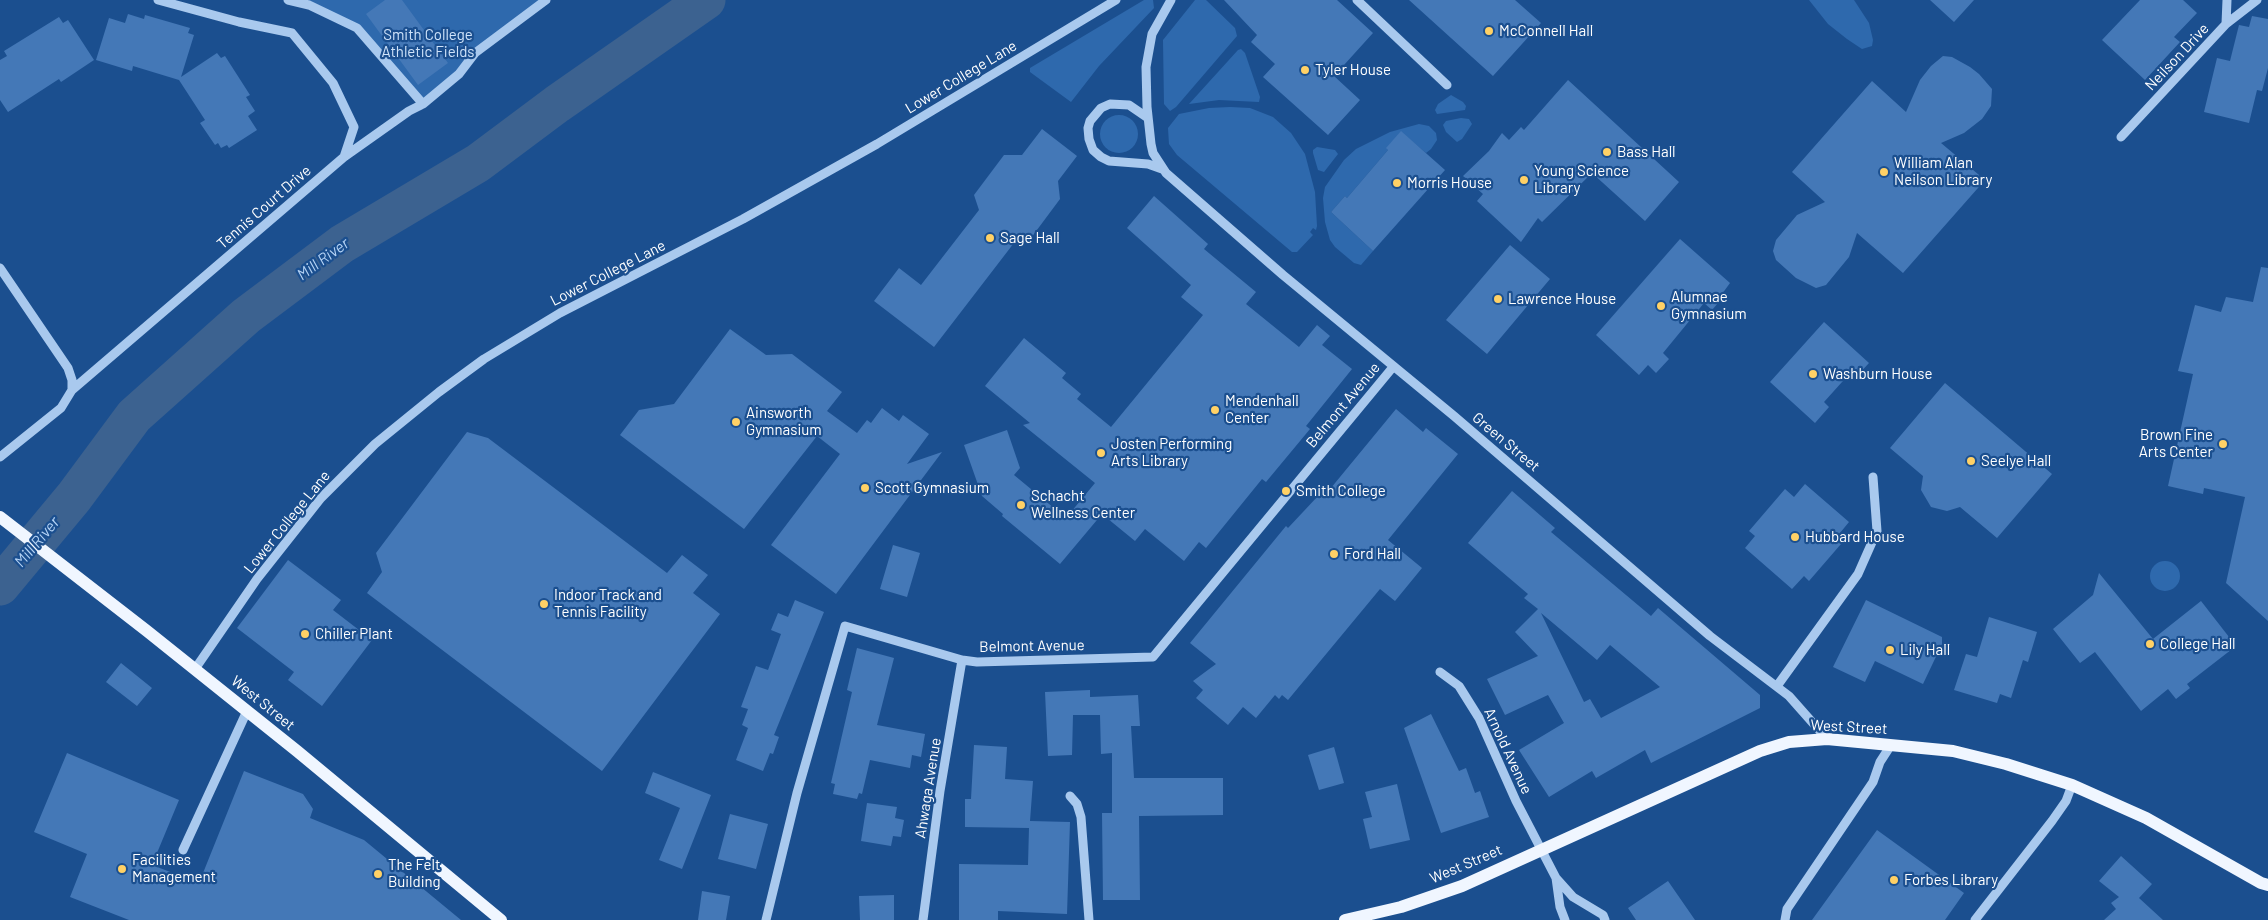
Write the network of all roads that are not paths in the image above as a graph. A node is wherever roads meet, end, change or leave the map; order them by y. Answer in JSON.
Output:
{"nodes":[{"id":1,"x":158,"y":0,"type":"edge"},
{"id":2,"x":288,"y":0,"type":"edge"},
{"id":3,"x":546,"y":0,"type":"edge"},
{"id":4,"x":1116,"y":0,"type":"edge"},
{"id":5,"x":1171,"y":0,"type":"edge"},
{"id":6,"x":1358,"y":0,"type":"edge"},
{"id":7,"x":2227,"y":0,"type":"edge"},
{"id":8,"x":2257,"y":0,"type":"edge"},
{"id":9,"x":2226,"y":24,"type":"junction"},
{"id":10,"x":1448,"y":85,"type":"dead end"},
{"id":11,"x":423,"y":104,"type":"junction"},
{"id":12,"x":1148,"y":118,"type":"junction"},
{"id":13,"x":2120,"y":137,"type":"dead end"},
{"id":14,"x":344,"y":157,"type":"junction"},
{"id":15,"x":1163,"y":169,"type":"junction"},
{"id":16,"x":0,"y":268,"type":"edge"},
{"id":17,"x":1393,"y":366,"type":"junction"},
{"id":18,"x":72,"y":390,"type":"junction"},
{"id":19,"x":0,"y":457,"type":"edge"},
{"id":20,"x":1873,"y":477,"type":"dead end"},
{"id":21,"x":0,"y":517,"type":"edge"},
{"id":22,"x":962,"y":660,"type":"junction"},
{"id":23,"x":195,"y":669,"type":"junction"},
{"id":24,"x":1440,"y":672,"type":"dead end"},
{"id":25,"x":1777,"y":686,"type":"junction"},
{"id":26,"x":247,"y":711,"type":"junction"},
{"id":27,"x":1827,"y":739,"type":"junction"},
{"id":28,"x":1891,"y":745,"type":"junction"},
{"id":29,"x":2072,"y":785,"type":"junction"},
{"id":30,"x":1070,"y":796,"type":"dead end"},
{"id":31,"x":1540,"y":849,"type":"junction"},
{"id":32,"x":183,"y":850,"type":"dead end"},
{"id":33,"x":1556,"y":878,"type":"junction"},
{"id":34,"x":2268,"y":885,"type":"edge"},
{"id":35,"x":501,"y":920,"type":"edge"},
{"id":36,"x":766,"y":920,"type":"edge"},
{"id":37,"x":923,"y":920,"type":"edge"},
{"id":38,"x":1089,"y":920,"type":"edge"},
{"id":39,"x":1346,"y":920,"type":"edge"},
{"id":40,"x":1565,"y":920,"type":"edge"},
{"id":41,"x":1604,"y":920,"type":"edge"},
{"id":42,"x":1785,"y":920,"type":"edge"},
{"id":43,"x":1975,"y":920,"type":"edge"}],
"edges":[{"from":1,"to":14,"type":"street"},
{"from":2,"to":11,"type":"street"},
{"from":3,"to":11,"type":"street","name":"Tennis Court Drive"},
{"from":4,"to":23,"type":"street","name":"Lower College Lane"},
{"from":5,"to":12,"type":"street","name":"Green Street"},
{"from":6,"to":10,"type":"street"},
{"from":7,"to":9,"type":"street"},
{"from":8,"to":9,"type":"street","name":"Neilson Drive"},
{"from":9,"to":13,"type":"street","name":"Neilson Drive"},
{"from":11,"to":14,"type":"street","name":"Tennis Court Drive"},
{"from":12,"to":15,"type":"street","name":"Green Street"},
{"from":12,"to":15,"type":"street","name":"Green Street"},
{"from":14,"to":18,"type":"street","name":"Tennis Court Drive"},
{"from":15,"to":17,"type":"street","name":"Green Street"},
{"from":16,"to":18,"type":"street"},
{"from":17,"to":22,"type":"street","name":"Belmont Avenue"},
{"from":17,"to":25,"type":"street","name":"Green Street"},
{"from":18,"to":19,"type":"street","name":"Tennis Court Drive"},
{"from":20,"to":25,"type":"street"},
{"from":21,"to":23,"type":"main road","name":"West Street"},
{"from":22,"to":36,"type":"street","name":"Belmont Avenue"},
{"from":22,"to":37,"type":"street","name":"Ahwaga Avenue"},
{"from":23,"to":26,"type":"main road","name":"West Street"},
{"from":24,"to":31,"type":"street","name":"Arnold Avenue"},
{"from":25,"to":27,"type":"street","name":"Green Street"},
{"from":26,"to":32,"type":"street"},
{"from":26,"to":35,"type":"main road","name":"West Street"},
{"from":27,"to":28,"type":"main road","name":"West Street"},
{"from":27,"to":31,"type":"main road","name":"West Street"},
{"from":28,"to":29,"type":"main road","name":"West Street"},
{"from":28,"to":42,"type":"street"},
{"from":29,"to":34,"type":"main road","name":"West Street"},
{"from":29,"to":43,"type":"street"},
{"from":30,"to":38,"type":"street"},
{"from":31,"to":33,"type":"street","name":"Arnold Avenue"},
{"from":31,"to":39,"type":"main road","name":"West Street"},
{"from":33,"to":40,"type":"street"},
{"from":33,"to":41,"type":"street"}]}
